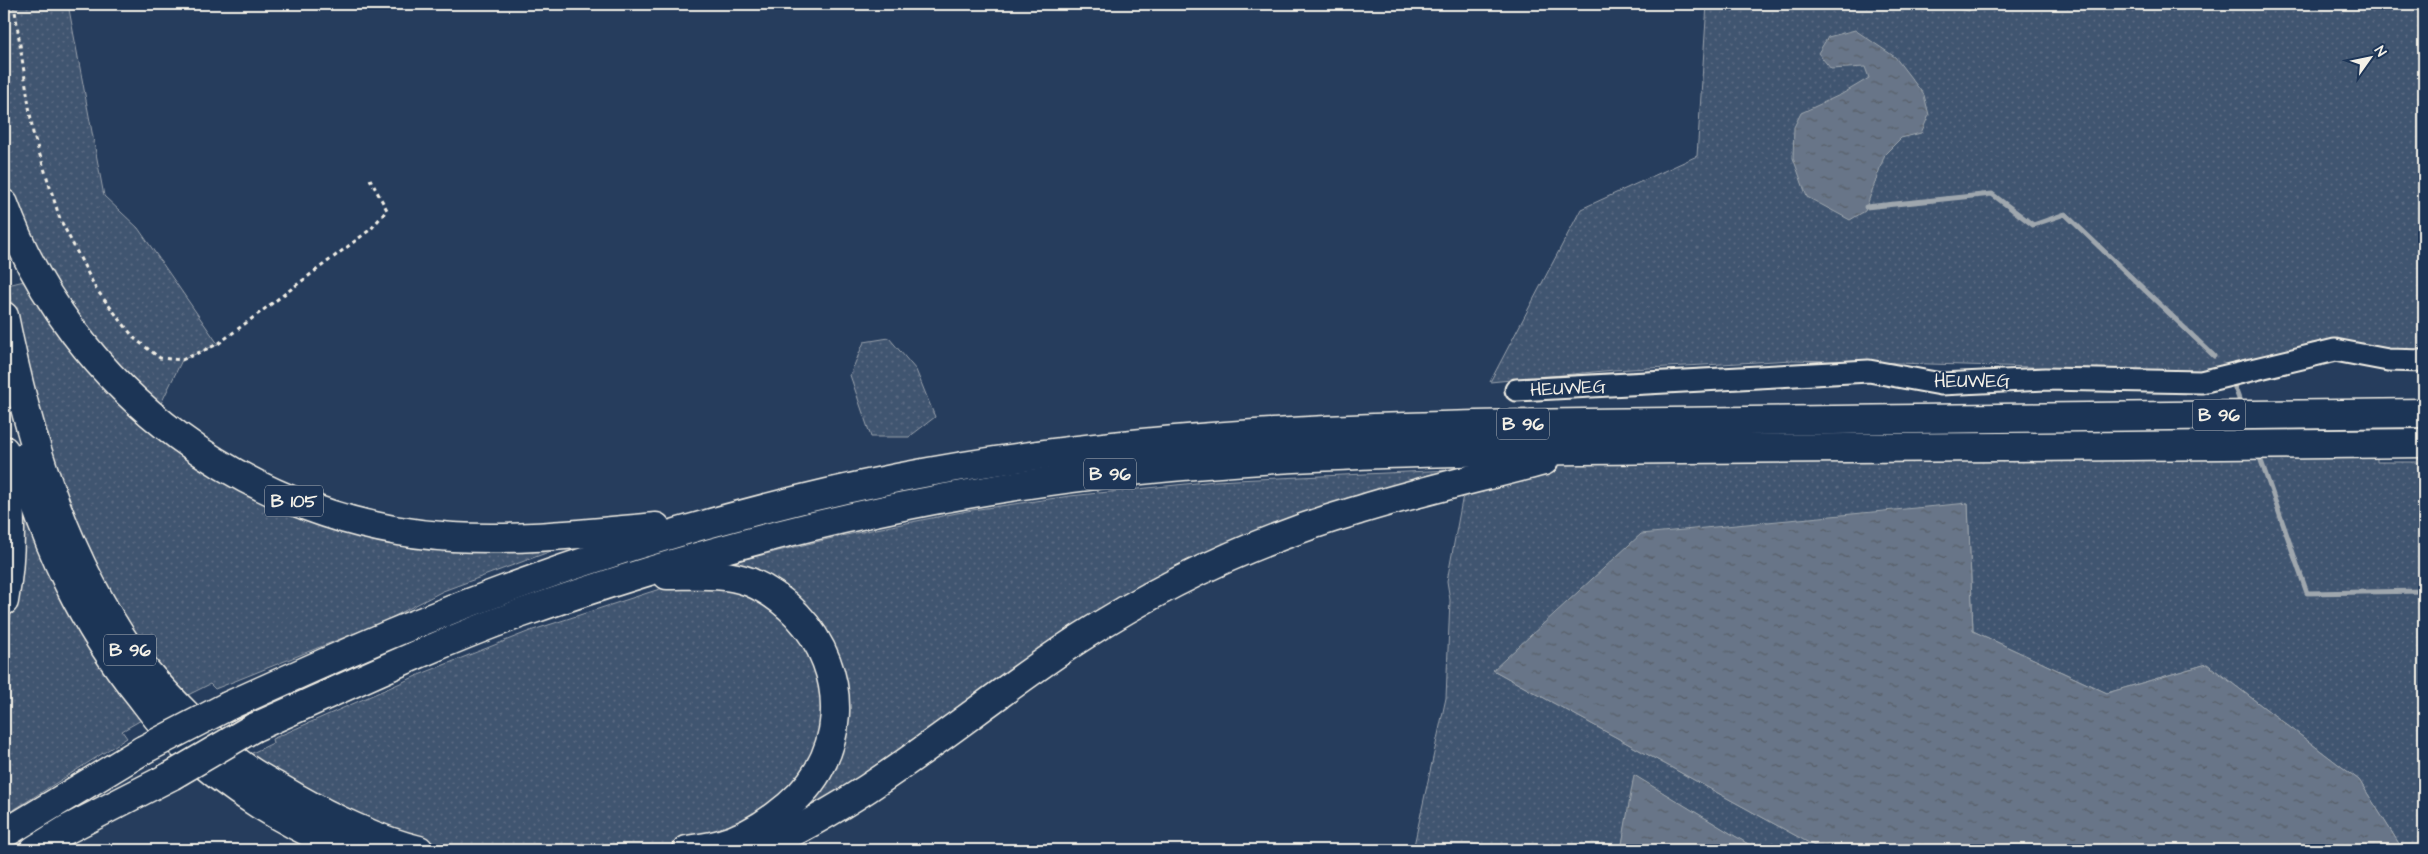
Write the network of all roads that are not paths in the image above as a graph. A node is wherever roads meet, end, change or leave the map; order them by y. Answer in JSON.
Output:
{"nodes":[{"id":1,"x":4,"y":204,"type":"edge"},
{"id":2,"x":4,"y":316,"type":"edge"},
{"id":3,"x":2424,"y":361,"type":"edge"},
{"id":4,"x":1516,"y":390,"type":"dead end"},
{"id":5,"x":4,"y":396,"type":"edge"},
{"id":6,"x":2424,"y":414,"type":"edge"},
{"id":7,"x":2424,"y":443,"type":"edge"},
{"id":8,"x":4,"y":450,"type":"edge"},
{"id":9,"x":1589,"y":450,"type":"junction"},
{"id":10,"x":717,"y":522,"type":"junction"},
{"id":11,"x":641,"y":574,"type":"junction"},
{"id":12,"x":4,"y":601,"type":"edge"},
{"id":13,"x":4,"y":834,"type":"edge"},
{"id":14,"x":34,"y":850,"type":"edge"},
{"id":15,"x":345,"y":850,"type":"edge"},
{"id":16,"x":420,"y":850,"type":"edge"},
{"id":17,"x":687,"y":850,"type":"edge"},
{"id":18,"x":756,"y":850,"type":"edge"}],
"edges":[{"from":1,"to":10,"type":"highway","number":"B 105"},
{"from":2,"to":16,"type":"highway","number":"B 96"},
{"from":3,"to":4,"type":"street","name":"HEUWEG"},
{"from":5,"to":15,"type":"highway","number":"B 96"},
{"from":6,"to":10,"type":"highway","number":"B 96"},
{"from":7,"to":9,"type":"highway","number":"B 96"},
{"from":8,"to":12,"type":"highway"},
{"from":9,"to":11,"type":"highway","number":"B 96"},
{"from":9,"to":18,"type":"highway","number":"B 96"},
{"from":10,"to":13,"type":"highway","number":"B 96","bridge":true},
{"from":11,"to":14,"type":"highway","number":"B 96","bridge":true},
{"from":11,"to":17,"type":"highway","number":"B 96"}]}
